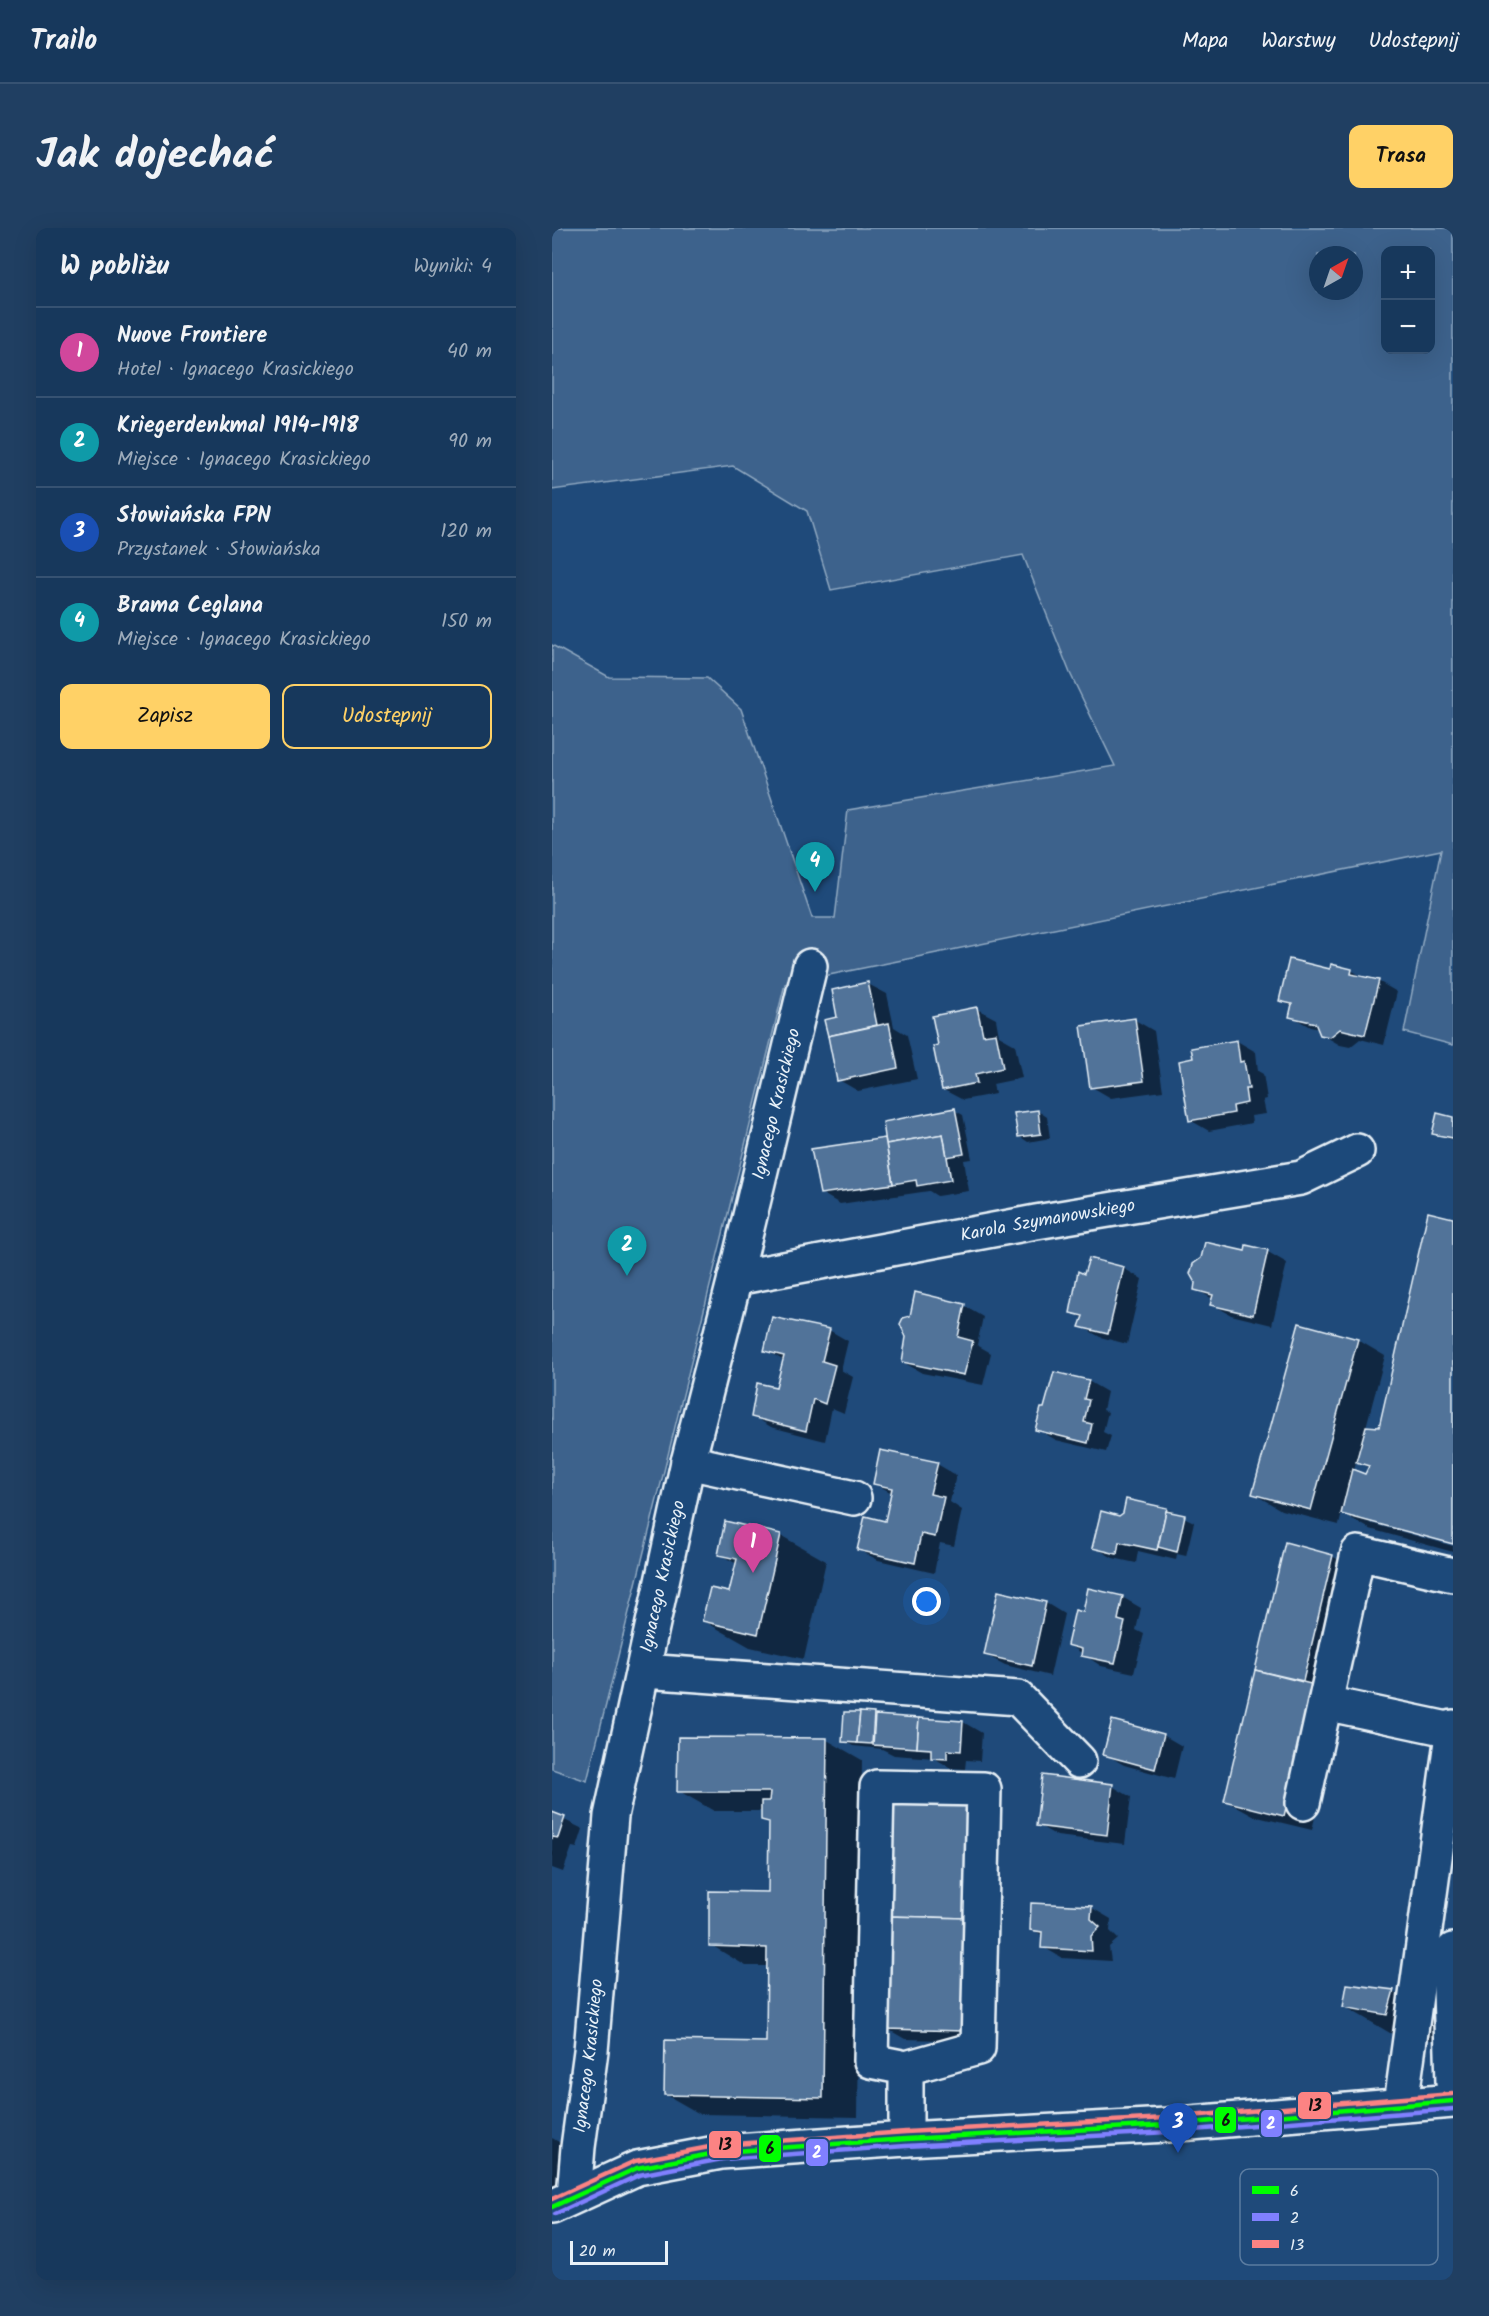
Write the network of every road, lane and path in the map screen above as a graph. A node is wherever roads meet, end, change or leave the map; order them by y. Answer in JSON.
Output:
{"nodes":[{"id":1,"x":810,"y":966,"type":"dead end"},
{"id":2,"x":1357,"y":1151,"type":"dead end"},
{"id":3,"x":735,"y":1278,"type":"junction"},
{"id":4,"x":688,"y":1462,"type":"junction"},
{"id":5,"x":854,"y":1498,"type":"dead end"},
{"id":6,"x":1453,"y":1575,"type":"edge"},
{"id":7,"x":644,"y":1671,"type":"junction"},
{"id":8,"x":1325,"y":1703,"type":"junction"},
{"id":9,"x":1453,"y":1728,"type":"edge"},
{"id":10,"x":1078,"y":1761,"type":"dead end"},
{"id":11,"x":1304,"y":1803,"type":"dead end"},
{"id":12,"x":1453,"y":1950,"type":"edge"},
{"id":13,"x":906,"y":2068,"type":"junction"},
{"id":14,"x":1453,"y":2084,"type":"edge"},
{"id":15,"x":1453,"y":2101,"type":"edge"},
{"id":16,"x":1401,"y":2104,"type":"junction"},
{"id":17,"x":906,"y":2139,"type":"junction"},
{"id":18,"x":563,"y":2202,"type":"edge"}],
"edges":[{"from":1,"to":3,"type":"street","name":"Ignacego Krasickiego"},
{"from":2,"to":3,"type":"street","name":"Karola Szymanowskiego"},
{"from":3,"to":4,"type":"street","name":"Ignacego Krasickiego"},
{"from":4,"to":5,"type":"street"},
{"from":4,"to":7,"type":"street","name":"Ignacego Krasickiego"},
{"from":6,"to":8,"type":"street"},
{"from":7,"to":10,"type":"street"},
{"from":7,"to":18,"type":"street","name":"Ignacego Krasickiego"},
{"from":8,"to":9,"type":"street"},
{"from":8,"to":11,"type":"street"},
{"from":9,"to":16,"type":"street"},
{"from":12,"to":14,"type":"street"},
{"from":13,"to":13,"type":"street"},
{"from":13,"to":17,"type":"street"},
{"from":15,"to":16,"type":"street"},
{"from":16,"to":17,"type":"street"},
{"from":17,"to":18,"type":"street"}]}
